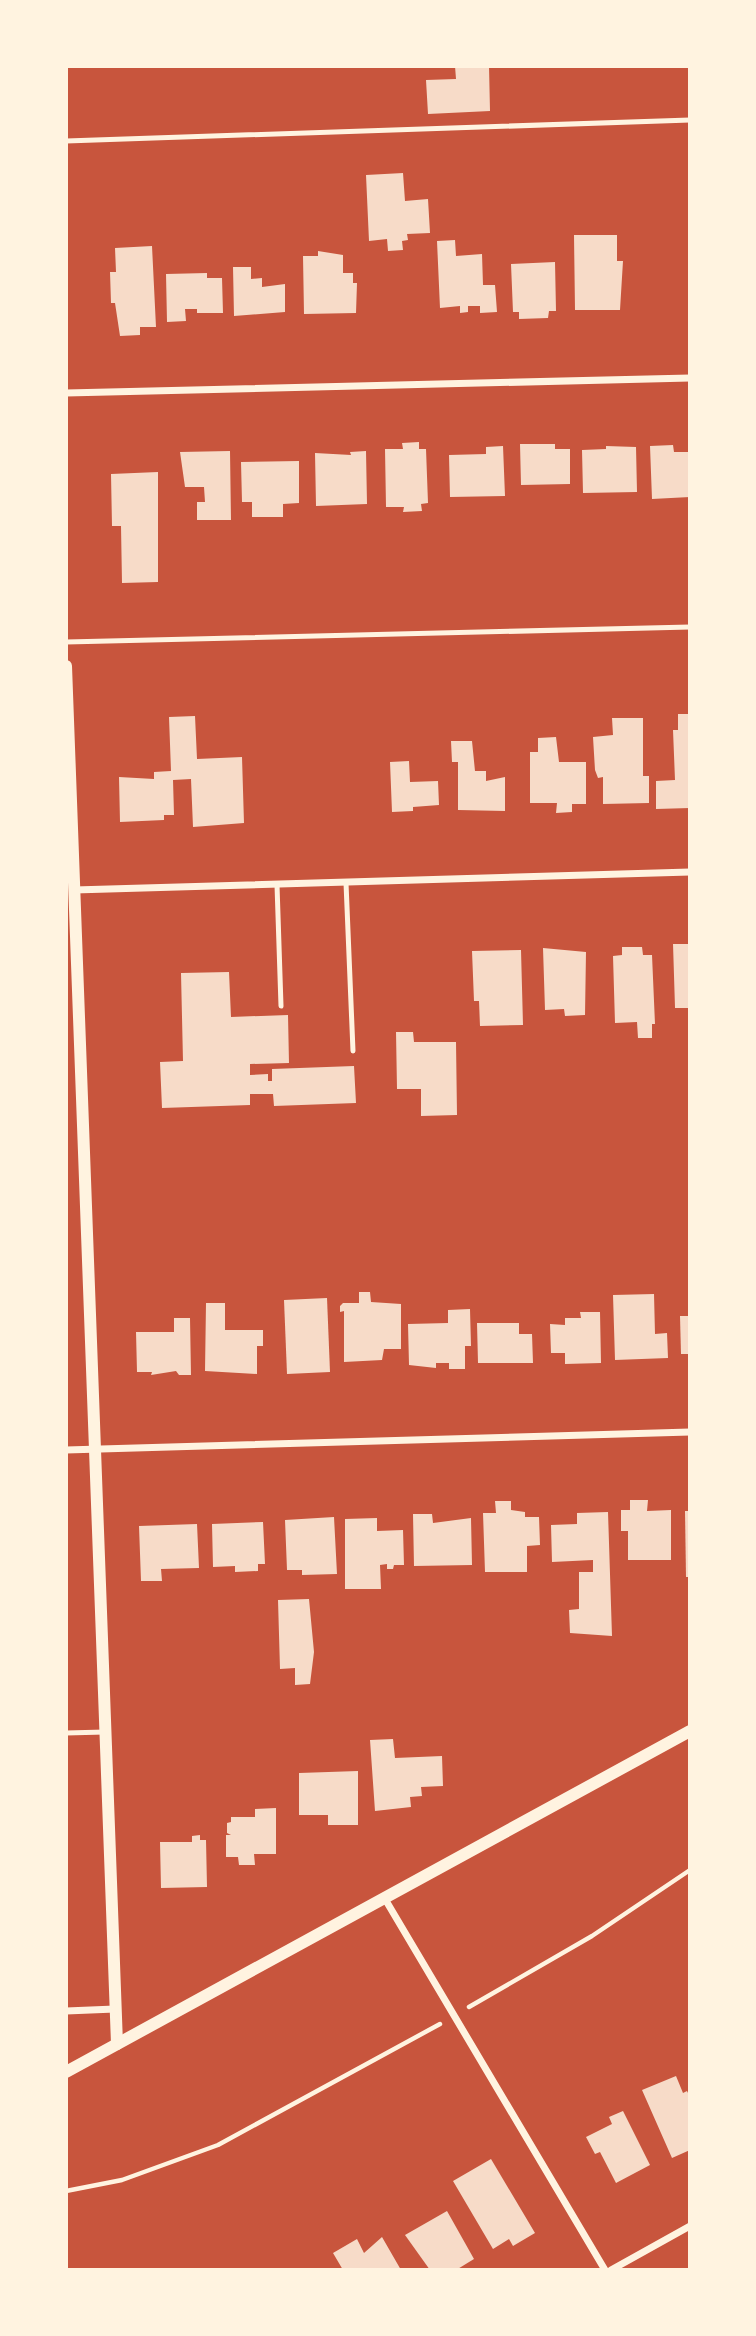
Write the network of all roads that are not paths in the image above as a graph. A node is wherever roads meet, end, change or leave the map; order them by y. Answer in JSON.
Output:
{"nodes":[{"id":1,"x":690,"y":120,"type":"edge"},
{"id":2,"x":66,"y":141,"type":"edge"},
{"id":3,"x":690,"y":378,"type":"edge"},
{"id":4,"x":66,"y":393,"type":"edge"},
{"id":5,"x":690,"y":627,"type":"edge"},
{"id":6,"x":66,"y":642,"type":"edge"},
{"id":7,"x":66,"y":666,"type":"edge"},
{"id":8,"x":690,"y":872,"type":"edge"},
{"id":9,"x":346,"y":883,"type":"junction"},
{"id":10,"x":276,"y":885,"type":"junction"},
{"id":11,"x":74,"y":890,"type":"junction"},
{"id":12,"x":281,"y":1006,"type":"dead end"},
{"id":13,"x":354,"y":1051,"type":"dead end"},
{"id":14,"x":690,"y":1432,"type":"edge"},
{"id":15,"x":97,"y":1449,"type":"junction"},
{"id":16,"x":66,"y":1450,"type":"edge"},
{"id":17,"x":690,"y":1731,"type":"edge"},
{"id":18,"x":108,"y":1732,"type":"junction"},
{"id":19,"x":66,"y":1733,"type":"edge"},
{"id":20,"x":384,"y":1899,"type":"junction"},
{"id":21,"x":115,"y":2009,"type":"junction"},
{"id":22,"x":66,"y":2011,"type":"edge"},
{"id":23,"x":117,"y":2044,"type":"junction"},
{"id":24,"x":66,"y":2072,"type":"edge"},
{"id":25,"x":690,"y":2226,"type":"edge"},
{"id":26,"x":605,"y":2270,"type":"edge"},
{"id":27,"x":611,"y":2270,"type":"edge"}],
"edges":[{"from":1,"to":2,"type":"lane"},
{"from":3,"to":4,"type":"street"},
{"from":5,"to":6,"type":"lane"},
{"from":7,"to":11,"type":"street"},
{"from":8,"to":9,"type":"street"},
{"from":9,"to":10,"type":"street"},
{"from":9,"to":13,"type":"lane"},
{"from":10,"to":11,"type":"street"},
{"from":10,"to":12,"type":"lane"},
{"from":11,"to":15,"type":"street"},
{"from":14,"to":15,"type":"street"},
{"from":15,"to":16,"type":"street"},
{"from":15,"to":18,"type":"street"},
{"from":17,"to":20,"type":"street"},
{"from":18,"to":19,"type":"lane"},
{"from":18,"to":21,"type":"street"},
{"from":20,"to":23,"type":"street"},
{"from":20,"to":26,"type":"street"},
{"from":21,"to":22,"type":"street"},
{"from":21,"to":23,"type":"street"},
{"from":23,"to":24,"type":"street"},
{"from":25,"to":27,"type":"street"}]}
